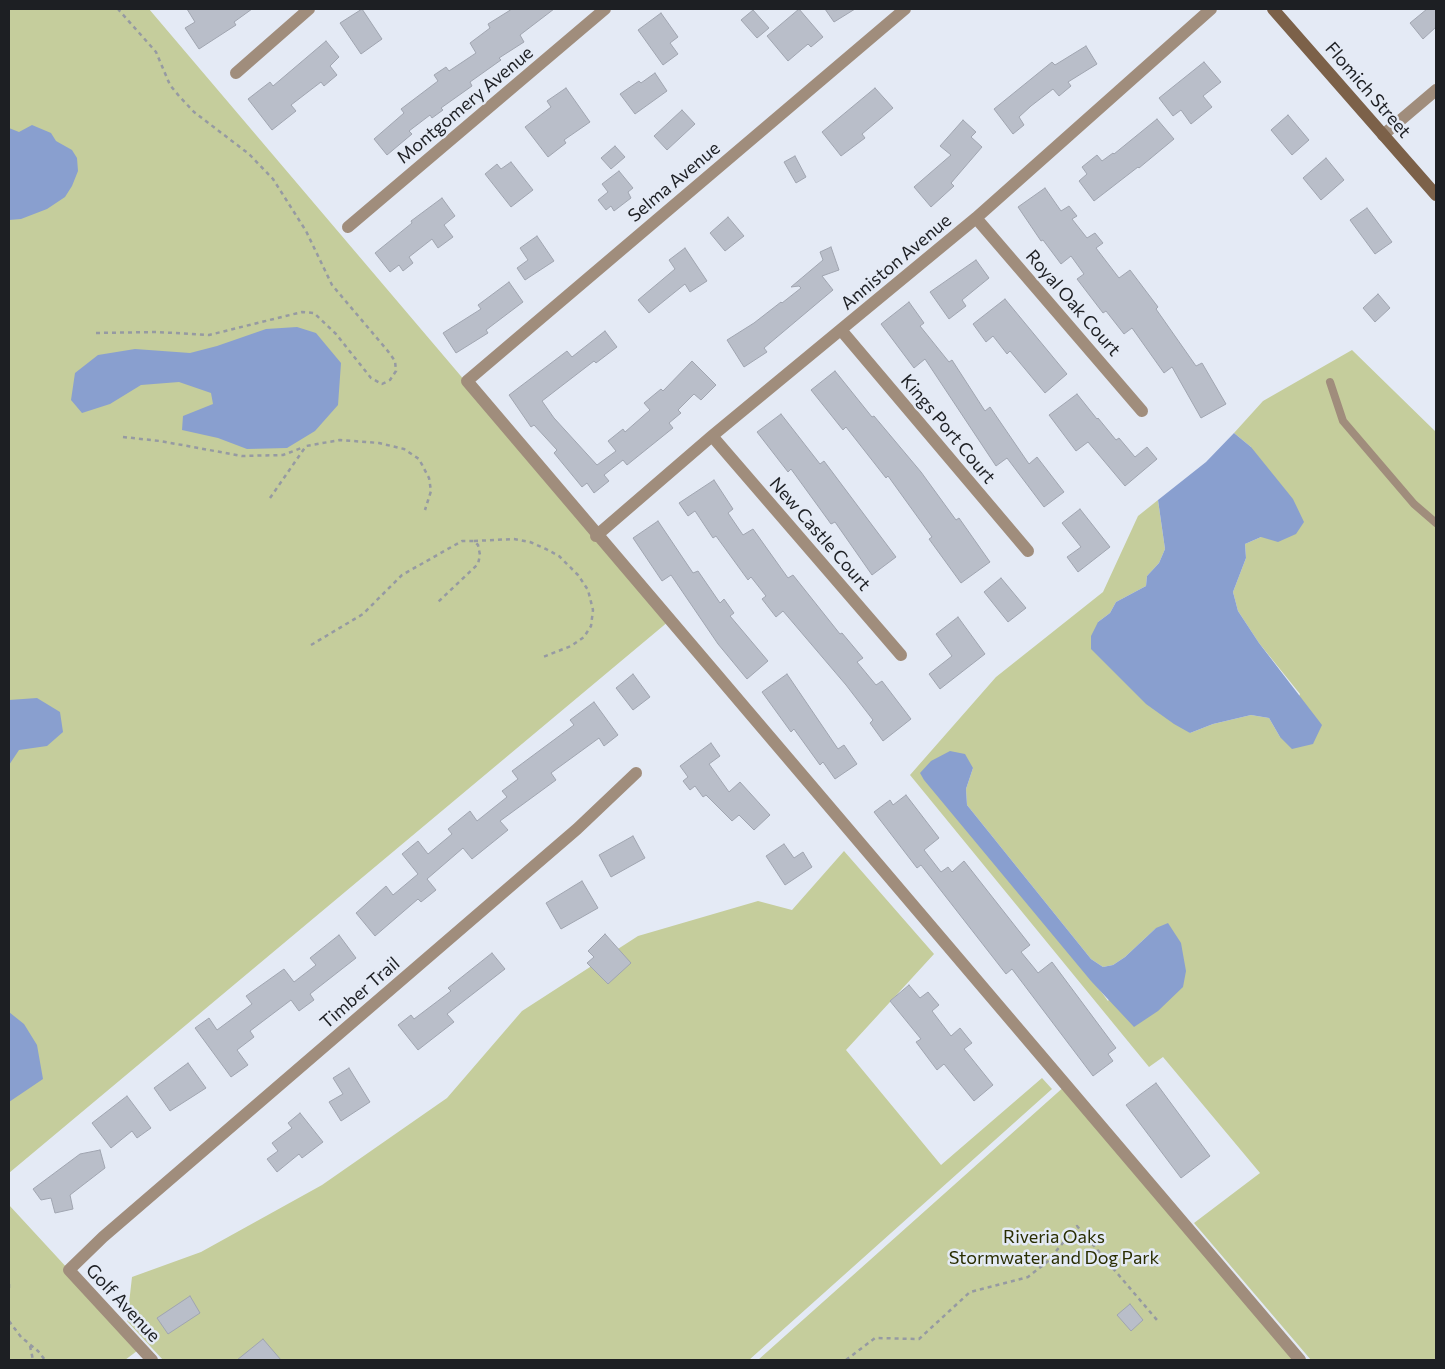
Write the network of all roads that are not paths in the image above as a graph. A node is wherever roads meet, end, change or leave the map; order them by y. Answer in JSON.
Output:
{"nodes":[{"id":1,"x":309,"y":9,"type":"edge"},
{"id":2,"x":605,"y":9,"type":"edge"},
{"id":3,"x":905,"y":9,"type":"edge"},
{"id":4,"x":1211,"y":9,"type":"edge"},
{"id":5,"x":1273,"y":9,"type":"edge"},
{"id":6,"x":236,"y":73,"type":"dead end"},
{"id":7,"x":1436,"y":90,"type":"edge"},
{"id":8,"x":1383,"y":134,"type":"junction"},
{"id":9,"x":1436,"y":195,"type":"edge"},
{"id":10,"x":976,"y":218,"type":"junction"},
{"id":11,"x":348,"y":227,"type":"dead end"},
{"id":12,"x":841,"y":330,"type":"junction"},
{"id":13,"x":1330,"y":382,"type":"dead end"},
{"id":14,"x":1142,"y":411,"type":"dead end"},
{"id":15,"x":712,"y":436,"type":"junction"},
{"id":16,"x":1436,"y":523,"type":"edge"},
{"id":17,"x":596,"y":536,"type":"junction"},
{"id":18,"x":1028,"y":551,"type":"dead end"},
{"id":19,"x":901,"y":655,"type":"dead end"},
{"id":20,"x":636,"y":773,"type":"dead end"},
{"id":21,"x":69,"y":1270,"type":"joint"},
{"id":22,"x":152,"y":1360,"type":"edge"},
{"id":23,"x":1300,"y":1360,"type":"edge"}],
"edges":[{"from":1,"to":6,"type":"street"},
{"from":2,"to":11,"type":"street","name":"Montgomery Avenue"},
{"from":3,"to":17,"type":"street","name":"Selma Avenue"},
{"from":4,"to":10,"type":"street","name":"Anniston Avenue"},
{"from":5,"to":8,"type":"street","name":"Flomich Street"},
{"from":7,"to":8,"type":"street"},
{"from":8,"to":9,"type":"street","name":"Flomich Street"},
{"from":10,"to":12,"type":"street","name":"Anniston Avenue"},
{"from":10,"to":14,"type":"street","name":"Royal Oak Court"},
{"from":12,"to":15,"type":"street","name":"Anniston Avenue"},
{"from":12,"to":18,"type":"street","name":"Kings Port Court"},
{"from":13,"to":16,"type":"lane"},
{"from":15,"to":17,"type":"street","name":"Anniston Avenue"},
{"from":15,"to":19,"type":"street","name":"New Castle Court"},
{"from":17,"to":23,"type":"street"},
{"from":20,"to":21,"type":"street","name":"Timber Trail"},
{"from":21,"to":22,"type":"street","name":"Golf Avenue"}]}
